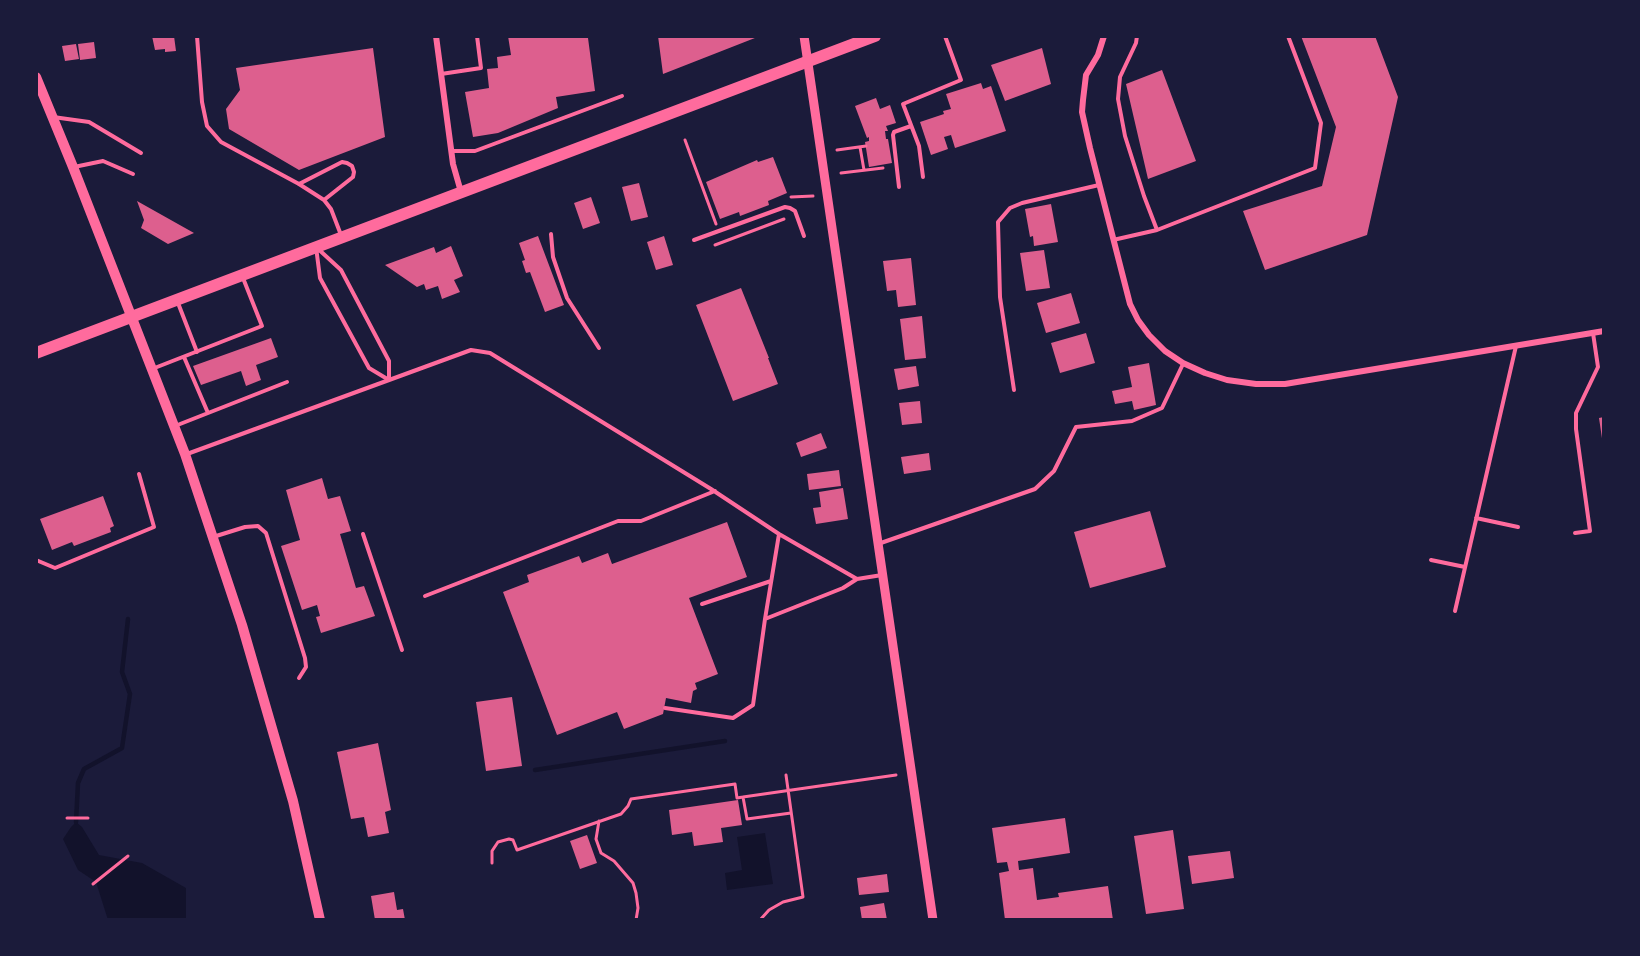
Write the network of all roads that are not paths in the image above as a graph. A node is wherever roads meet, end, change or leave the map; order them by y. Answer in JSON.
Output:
{"nodes":[{"id":1,"x":197,"y":36,"type":"edge"},
{"id":2,"x":436,"y":36,"type":"edge"},
{"id":3,"x":477,"y":36,"type":"edge"},
{"id":4,"x":804,"y":36,"type":"edge"},
{"id":5,"x":875,"y":36,"type":"edge"},
{"id":6,"x":945,"y":36,"type":"edge"},
{"id":7,"x":1104,"y":36,"type":"edge"},
{"id":8,"x":1137,"y":36,"type":"edge"},
{"id":9,"x":1288,"y":36,"type":"edge"},
{"id":10,"x":808,"y":61,"type":"junction"},
{"id":11,"x":441,"y":74,"type":"junction"},
{"id":12,"x":36,"y":77,"type":"edge"},
{"id":13,"x":622,"y":96,"type":"dead end"},
{"id":14,"x":53,"y":117,"type":"junction"},
{"id":15,"x":911,"y":126,"type":"junction"},
{"id":16,"x":451,"y":151,"type":"junction"},
{"id":17,"x":141,"y":153,"type":"dead end"},
{"id":18,"x":73,"y":167,"type":"junction"},
{"id":19,"x":133,"y":174,"type":"dead end"},
{"id":20,"x":923,"y":177,"type":"dead end"},
{"id":21,"x":299,"y":184,"type":"junction"},
{"id":22,"x":1099,"y":185,"type":"junction"},
{"id":23,"x":899,"y":187,"type":"dead end"},
{"id":24,"x":461,"y":192,"type":"junction"},
{"id":25,"x":324,"y":200,"type":"junction"},
{"id":26,"x":1157,"y":230,"type":"junction"},
{"id":27,"x":551,"y":234,"type":"dead end"},
{"id":28,"x":804,"y":236,"type":"dead end"},
{"id":29,"x":342,"y":237,"type":"junction"},
{"id":30,"x":694,"y":240,"type":"dead end"},
{"id":31,"x":1112,"y":240,"type":"junction"},
{"id":32,"x":316,"y":247,"type":"junction"},
{"id":33,"x":242,"y":275,"type":"junction"},
{"id":34,"x":176,"y":300,"type":"junction"},
{"id":35,"x":132,"y":316,"type":"junction"},
{"id":36,"x":1604,"y":331,"type":"edge"},
{"id":37,"x":1592,"y":332,"type":"junction"},
{"id":38,"x":1516,"y":345,"type":"junction"},
{"id":39,"x":599,"y":348,"type":"dead end"},
{"id":40,"x":197,"y":351,"type":"junction"},
{"id":41,"x":36,"y":353,"type":"edge"},
{"id":42,"x":184,"y":357,"type":"junction"},
{"id":43,"x":1183,"y":363,"type":"junction"},
{"id":44,"x":152,"y":369,"type":"junction"},
{"id":45,"x":389,"y":380,"type":"junction"},
{"id":46,"x":287,"y":382,"type":"dead end"},
{"id":47,"x":1014,"y":390,"type":"dead end"},
{"id":48,"x":208,"y":413,"type":"junction"},
{"id":49,"x":175,"y":426,"type":"junction"},
{"id":50,"x":185,"y":454,"type":"junction"},
{"id":51,"x":139,"y":474,"type":"dead end"},
{"id":52,"x":715,"y":491,"type":"junction"},
{"id":53,"x":1476,"y":518,"type":"junction"},
{"id":54,"x":1518,"y":527,"type":"dead end"},
{"id":55,"x":1575,"y":533,"type":"dead end"},
{"id":56,"x":363,"y":534,"type":"dead end"},
{"id":57,"x":779,"y":534,"type":"junction"},
{"id":58,"x":213,"y":537,"type":"junction"},
{"id":59,"x":878,"y":544,"type":"junction"},
{"id":60,"x":36,"y":560,"type":"edge"},
{"id":61,"x":1431,"y":560,"type":"dead end"},
{"id":62,"x":1465,"y":567,"type":"junction"},
{"id":63,"x":883,"y":575,"type":"junction"},
{"id":64,"x":857,"y":579,"type":"junction"},
{"id":65,"x":771,"y":581,"type":"junction"},
{"id":66,"x":425,"y":596,"type":"dead end"},
{"id":67,"x":702,"y":604,"type":"dead end"},
{"id":68,"x":1455,"y":610,"type":"dead end"},
{"id":69,"x":765,"y":619,"type":"junction"},
{"id":70,"x":402,"y":650,"type":"dead end"},
{"id":71,"x":298,"y":678,"type":"dead end"},
{"id":72,"x":665,"y":708,"type":"dead end"},
{"id":73,"x":320,"y":920,"type":"edge"},
{"id":74,"x":933,"y":920,"type":"edge"}],
"edges":[{"from":1,"to":21,"type":"lane"},
{"from":2,"to":11,"type":"street"},
{"from":3,"to":11,"type":"lane"},
{"from":4,"to":10,"type":"street"},
{"from":5,"to":10,"type":"main road"},
{"from":6,"to":15,"type":"lane"},
{"from":7,"to":22,"type":"street"},
{"from":8,"to":26,"type":"lane"},
{"from":9,"to":26,"type":"lane"},
{"from":10,"to":24,"type":"main road"},
{"from":10,"to":59,"type":"street"},
{"from":11,"to":16,"type":"street"},
{"from":12,"to":14,"type":"main road"},
{"from":13,"to":16,"type":"lane"},
{"from":14,"to":17,"type":"lane"},
{"from":14,"to":18,"type":"main road"},
{"from":15,"to":20,"type":"lane"},
{"from":15,"to":23,"type":"lane"},
{"from":16,"to":24,"type":"street"},
{"from":18,"to":19,"type":"lane"},
{"from":18,"to":35,"type":"main road"},
{"from":21,"to":25,"type":"lane"},
{"from":21,"to":25,"type":"lane"},
{"from":22,"to":31,"type":"street"},
{"from":22,"to":47,"type":"lane"},
{"from":24,"to":29,"type":"main road"},
{"from":25,"to":29,"type":"lane"},
{"from":26,"to":31,"type":"lane"},
{"from":27,"to":39,"type":"lane"},
{"from":28,"to":30,"type":"lane"},
{"from":29,"to":32,"type":"main road"},
{"from":31,"to":43,"type":"street"},
{"from":32,"to":33,"type":"main road"},
{"from":32,"to":45,"type":"lane"},
{"from":32,"to":45,"type":"lane"},
{"from":33,"to":34,"type":"main road"},
{"from":33,"to":40,"type":"lane"},
{"from":34,"to":35,"type":"main road"},
{"from":34,"to":40,"type":"lane"},
{"from":35,"to":41,"type":"main road"},
{"from":35,"to":44,"type":"main road"},
{"from":36,"to":37,"type":"street"},
{"from":37,"to":38,"type":"street"},
{"from":37,"to":55,"type":"lane"},
{"from":38,"to":43,"type":"street"},
{"from":38,"to":53,"type":"lane"},
{"from":40,"to":42,"type":"lane"},
{"from":42,"to":44,"type":"lane"},
{"from":42,"to":48,"type":"lane"},
{"from":43,"to":59,"type":"lane"},
{"from":44,"to":49,"type":"main road"},
{"from":45,"to":50,"type":"lane"},
{"from":45,"to":52,"type":"lane"},
{"from":46,"to":48,"type":"lane"},
{"from":48,"to":49,"type":"lane"},
{"from":49,"to":50,"type":"main road"},
{"from":50,"to":58,"type":"main road"},
{"from":51,"to":60,"type":"lane"},
{"from":52,"to":57,"type":"lane"},
{"from":52,"to":66,"type":"lane"},
{"from":53,"to":54,"type":"lane"},
{"from":53,"to":62,"type":"lane"},
{"from":56,"to":70,"type":"lane"},
{"from":57,"to":64,"type":"lane"},
{"from":57,"to":65,"type":"lane"},
{"from":58,"to":71,"type":"lane"},
{"from":58,"to":73,"type":"main road"},
{"from":59,"to":63,"type":"street"},
{"from":61,"to":62,"type":"lane"},
{"from":62,"to":68,"type":"lane"},
{"from":63,"to":64,"type":"lane"},
{"from":63,"to":74,"type":"street"},
{"from":64,"to":69,"type":"lane"},
{"from":65,"to":67,"type":"lane"},
{"from":65,"to":69,"type":"lane"},
{"from":69,"to":72,"type":"lane"}]}
